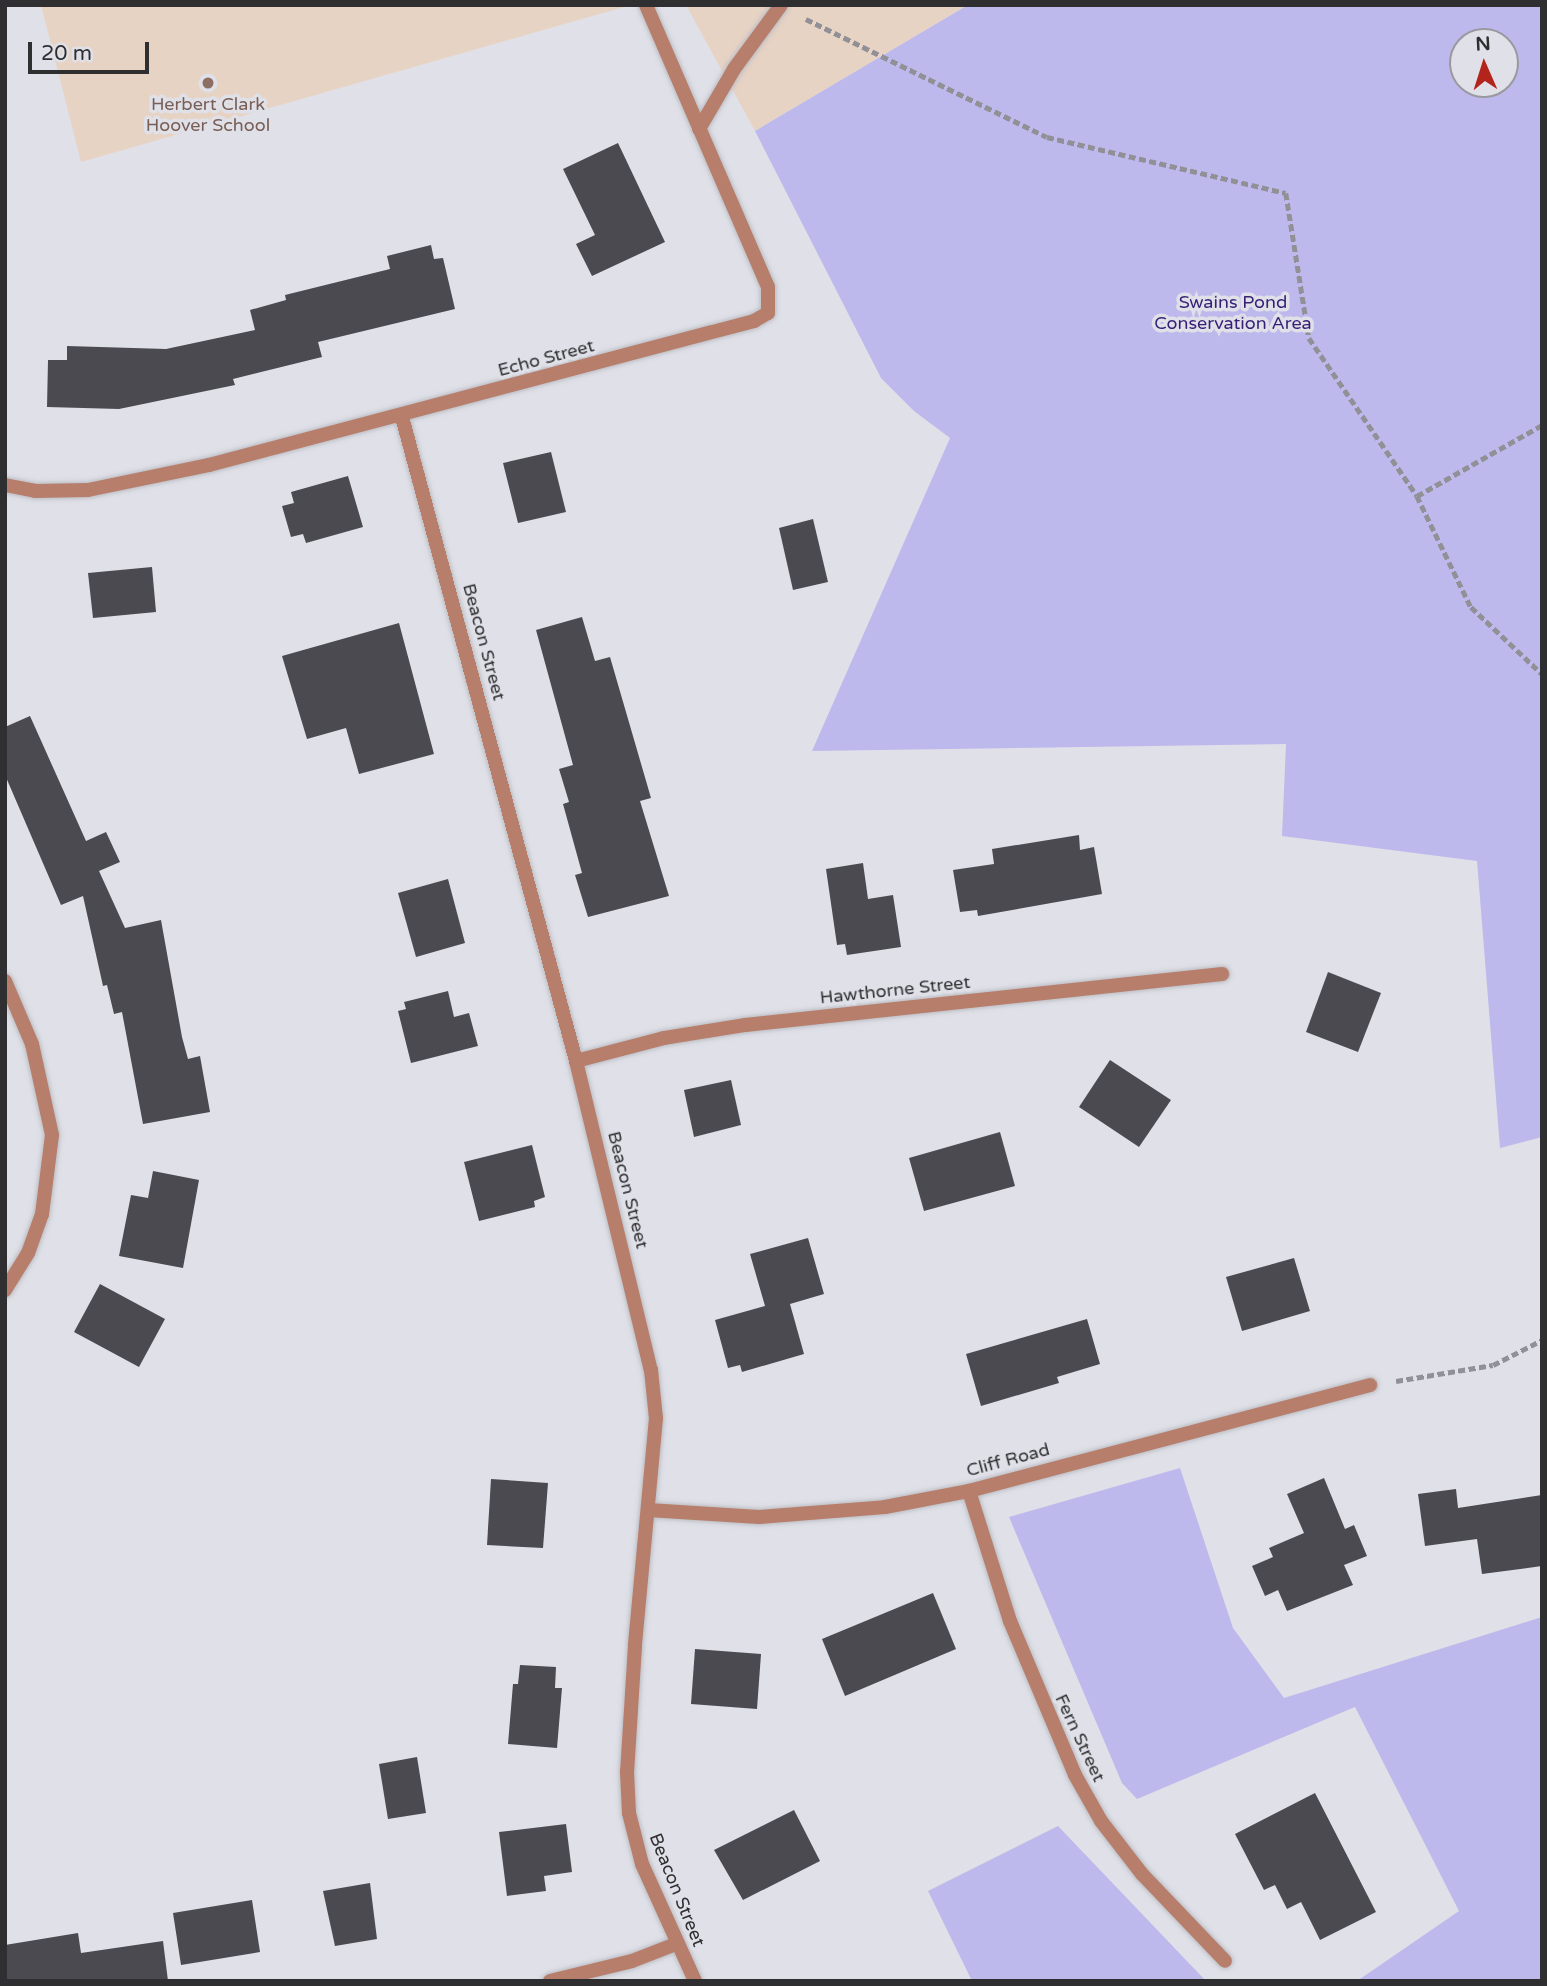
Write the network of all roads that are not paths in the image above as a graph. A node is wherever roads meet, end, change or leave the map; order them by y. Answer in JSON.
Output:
{"nodes":[{"id":1,"x":646,"y":5,"type":"edge"},
{"id":2,"x":781,"y":6,"type":"edge"},
{"id":3,"x":699,"y":129,"type":"junction"},
{"id":4,"x":402,"y":416,"type":"junction"},
{"id":5,"x":5,"y":485,"type":"edge"},
{"id":6,"x":1222,"y":974,"type":"dead end"},
{"id":7,"x":5,"y":981,"type":"edge"},
{"id":8,"x":576,"y":1061,"type":"junction"},
{"id":9,"x":5,"y":1290,"type":"edge"},
{"id":10,"x":1370,"y":1385,"type":"road end"},
{"id":11,"x":969,"y":1491,"type":"junction"},
{"id":12,"x":648,"y":1510,"type":"junction"},
{"id":13,"x":676,"y":1944,"type":"junction"},
{"id":14,"x":1225,"y":1961,"type":"dead end"},
{"id":15,"x":550,"y":1981,"type":"edge"},
{"id":16,"x":695,"y":1981,"type":"edge"}],
"edges":[{"from":1,"to":3,"type":"street","name":"Echo Street"},
{"from":2,"to":3,"type":"street"},
{"from":3,"to":4,"type":"street","name":"Echo Street"},
{"from":4,"to":5,"type":"street","name":"Echo Street"},
{"from":4,"to":8,"type":"street","name":"Beacon Street"},
{"from":6,"to":8,"type":"street","name":"Hawthorne Street"},
{"from":7,"to":9,"type":"street"},
{"from":8,"to":12,"type":"street","name":"Beacon Street"},
{"from":10,"to":11,"type":"street","name":"Cliff Road"},
{"from":11,"to":12,"type":"street","name":"Cliff Road"},
{"from":11,"to":14,"type":"street","name":"Fern Street"},
{"from":12,"to":13,"type":"street","name":"Beacon Street"},
{"from":13,"to":15,"type":"street"},
{"from":13,"to":16,"type":"street","name":"Beacon Street"}]}
